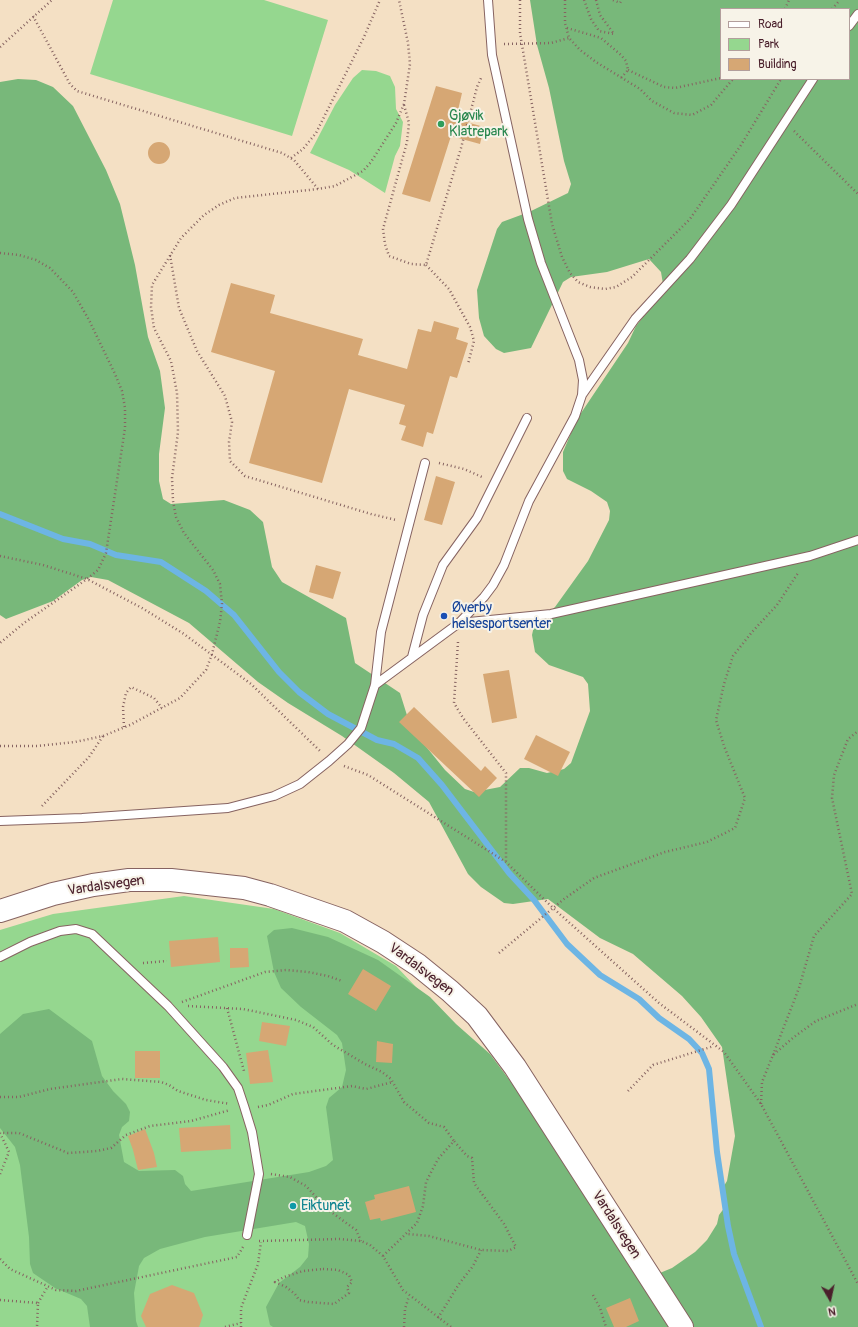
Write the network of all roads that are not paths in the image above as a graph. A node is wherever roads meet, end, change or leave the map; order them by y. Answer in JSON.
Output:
{"nodes":[{"id":1,"x":488,"y":0,"type":"edge"},
{"id":2,"x":858,"y":14,"type":"edge"},
{"id":3,"x":850,"y":25,"type":"edge"},
{"id":4,"x":812,"y":80,"type":"edge"},
{"id":5,"x":582,"y":395,"type":"junction"},
{"id":6,"x":527,"y":418,"type":"dead end"},
{"id":7,"x":425,"y":463,"type":"road end"},
{"id":8,"x":858,"y":540,"type":"edge"},
{"id":9,"x":459,"y":623,"type":"junction"},
{"id":10,"x":412,"y":657,"type":"junction"},
{"id":11,"x":375,"y":685,"type":"junction"},
{"id":12,"x":0,"y":821,"type":"edge"},
{"id":13,"x":0,"y":911,"type":"edge"},
{"id":14,"x":0,"y":957,"type":"edge"},
{"id":15,"x":247,"y":1235,"type":"road end"},
{"id":16,"x":682,"y":1327,"type":"edge"}],
"edges":[{"from":1,"to":5,"type":"lane"},
{"from":2,"to":3,"type":"lane"},
{"from":4,"to":5,"type":"lane"},
{"from":5,"to":9,"type":"lane"},
{"from":6,"to":10,"type":"lane"},
{"from":7,"to":11,"type":"lane"},
{"from":8,"to":9,"type":"lane"},
{"from":9,"to":10,"type":"lane"},
{"from":10,"to":11,"type":"lane"},
{"from":11,"to":12,"type":"lane"},
{"from":13,"to":16,"type":"main road","name":"Vardalsvegen"},
{"from":14,"to":15,"type":"lane"}]}
